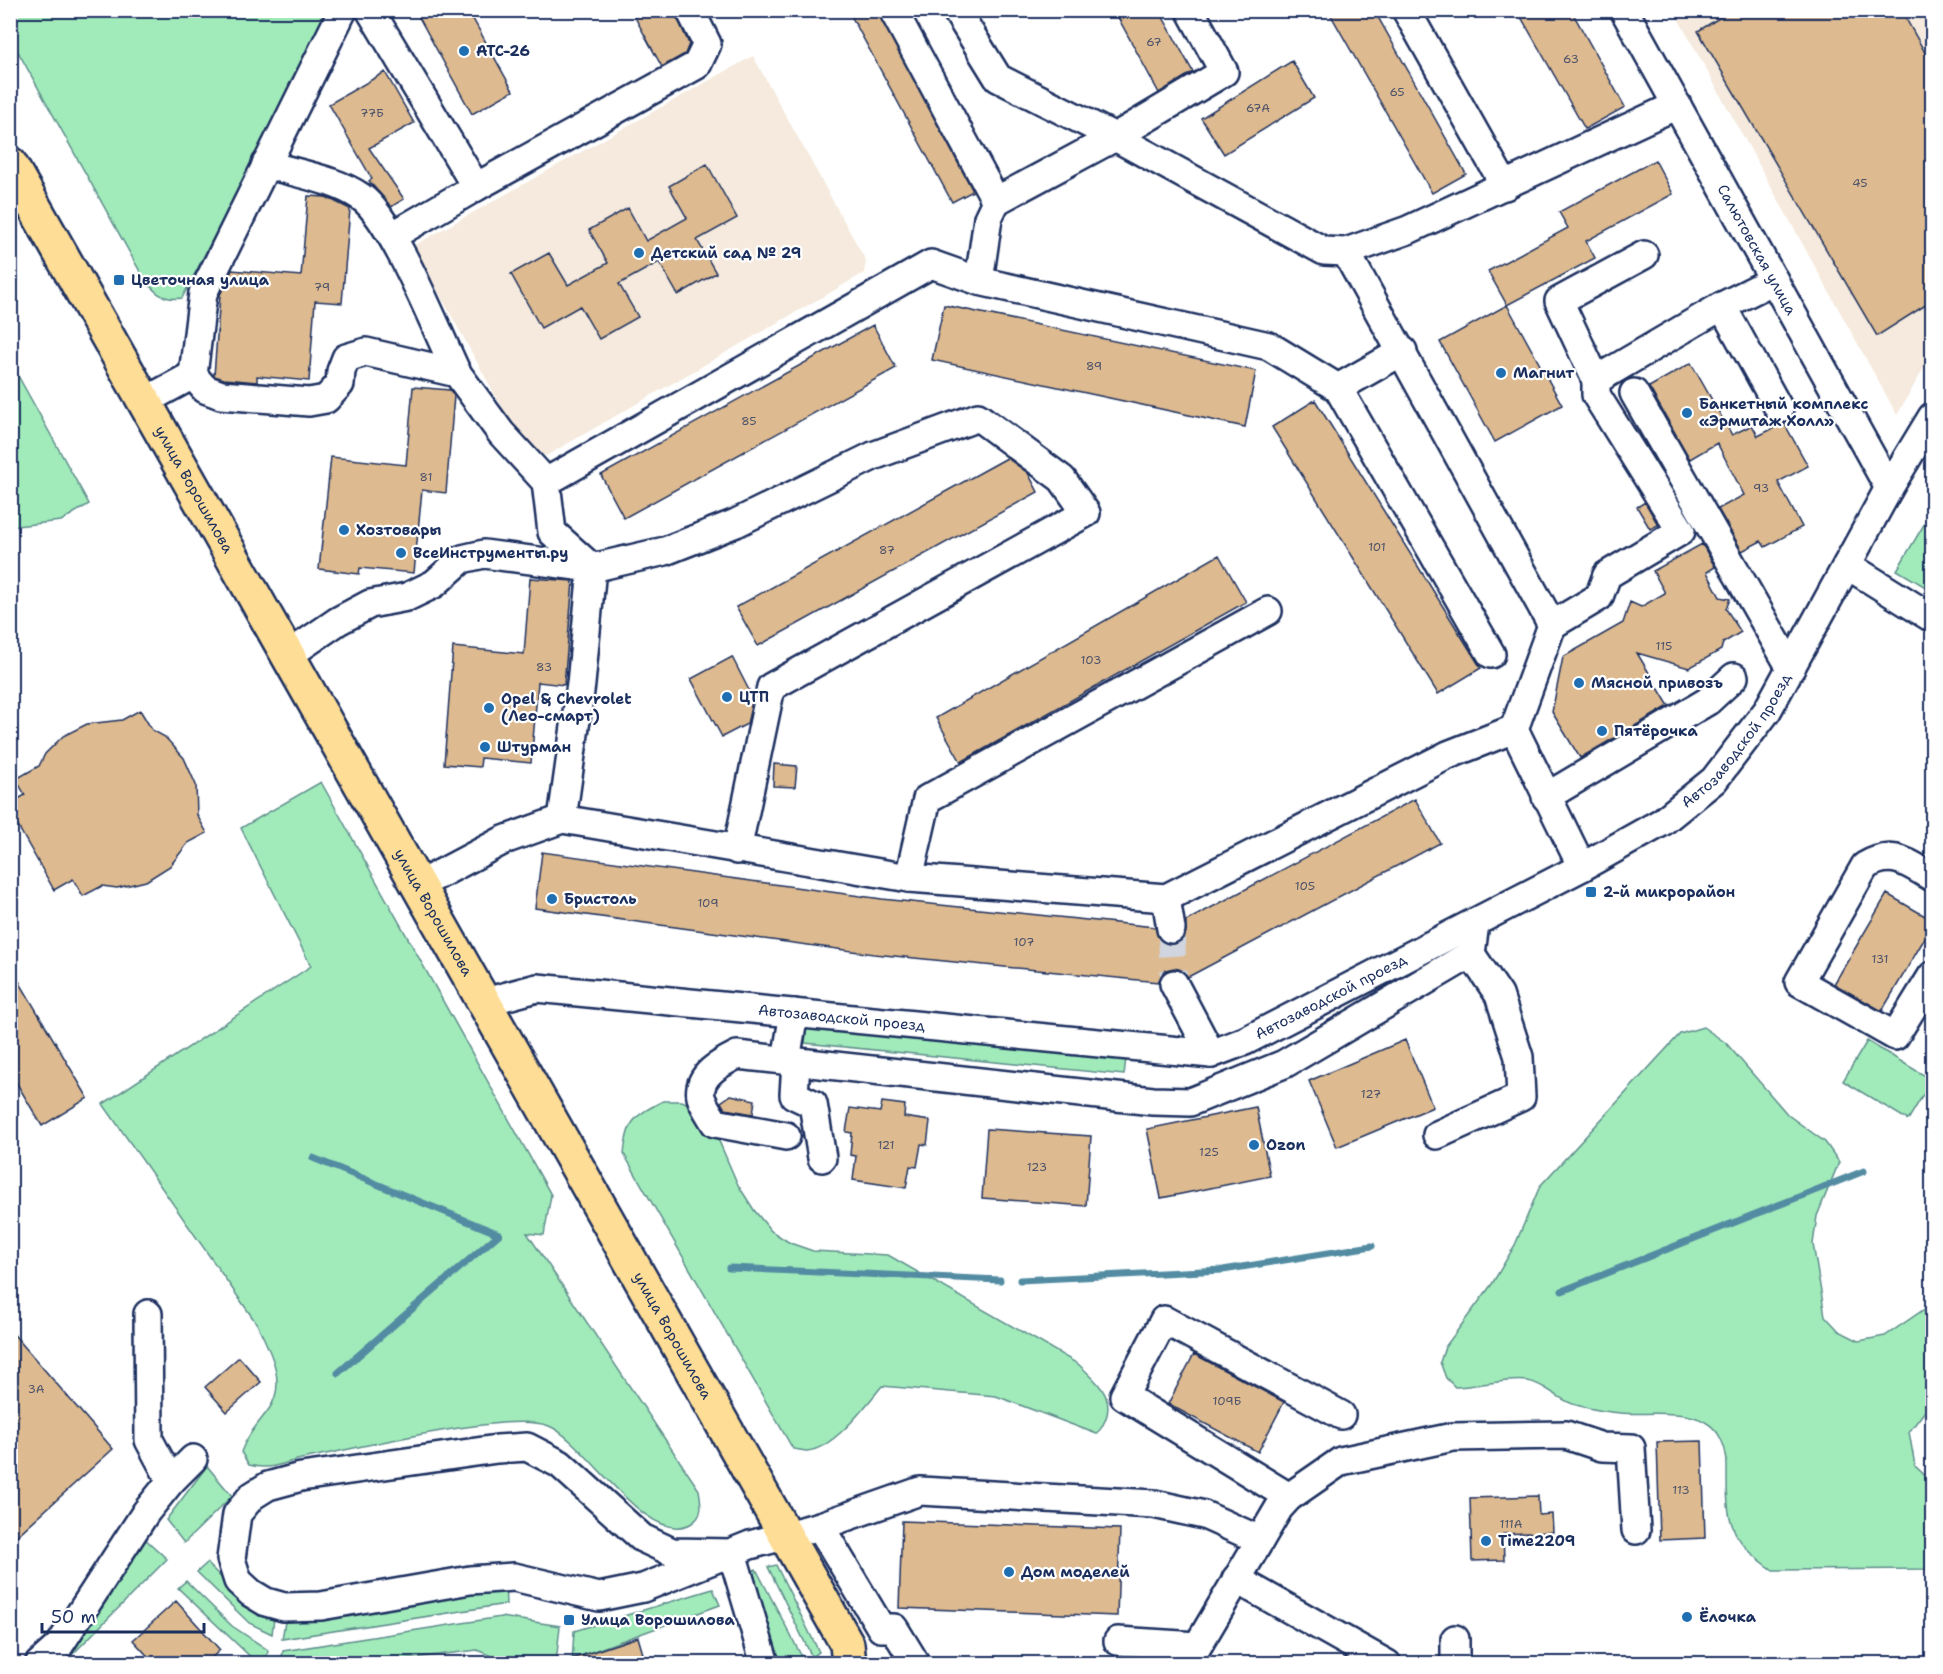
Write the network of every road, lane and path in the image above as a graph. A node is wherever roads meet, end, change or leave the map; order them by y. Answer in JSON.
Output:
{"nodes":[{"id":1,"x":343,"y":10,"type":"edge"},
{"id":2,"x":370,"y":10,"type":"edge"},
{"id":3,"x":690,"y":10,"type":"edge"},
{"id":4,"x":893,"y":10,"type":"edge"},
{"id":5,"x":956,"y":10,"type":"edge"},
{"id":6,"x":1190,"y":10,"type":"edge"},
{"id":7,"x":1406,"y":10,"type":"edge"},
{"id":8,"x":1624,"y":10,"type":"edge"},
{"id":9,"x":1677,"y":105,"type":"junction"},
{"id":10,"x":1115,"y":137,"type":"junction"},
{"id":11,"x":10,"y":164,"type":"edge"},
{"id":12,"x":266,"y":164,"type":"junction"},
{"id":13,"x":1506,"y":186,"type":"junction"},
{"id":14,"x":476,"y":187,"type":"junction"},
{"id":15,"x":996,"y":201,"type":"junction"},
{"id":16,"x":392,"y":236,"type":"junction"},
{"id":17,"x":1346,"y":252,"type":"junction"},
{"id":18,"x":1644,"y":255,"type":"dead end"},
{"id":19,"x":1774,"y":280,"type":"junction"},
{"id":20,"x":979,"y":281,"type":"junction"},
{"id":21,"x":1722,"y":306,"type":"junction"},
{"id":22,"x":1403,"y":351,"type":"junction"},
{"id":23,"x":457,"y":373,"type":"junction"},
{"id":24,"x":192,"y":375,"type":"junction"},
{"id":25,"x":1596,"y":380,"type":"junction"},
{"id":26,"x":1338,"y":388,"type":"junction"},
{"id":27,"x":1635,"y":393,"type":"dead end"},
{"id":28,"x":145,"y":401,"type":"junction"},
{"id":29,"x":1779,"y":409,"type":"dead end"},
{"id":30,"x":1932,"y":417,"type":"edge"},
{"id":31,"x":546,"y":482,"type":"junction"},
{"id":32,"x":1889,"y":488,"type":"junction"},
{"id":33,"x":1847,"y":565,"type":"junction"},
{"id":34,"x":592,"y":568,"type":"junction"},
{"id":35,"x":1268,"y":611,"type":"dead end"},
{"id":36,"x":1932,"y":618,"type":"edge"},
{"id":37,"x":1552,"y":625,"type":"junction"},
{"id":38,"x":1491,"y":654,"type":"dead end"},
{"id":39,"x":287,"y":656,"type":"junction"},
{"id":40,"x":1791,"y":668,"type":"junction"},
{"id":41,"x":1734,"y":677,"type":"dead end"},
{"id":42,"x":1514,"y":729,"type":"junction"},
{"id":43,"x":1546,"y":797,"type":"junction"},
{"id":44,"x":562,"y":819,"type":"junction"},
{"id":45,"x":737,"y":850,"type":"junction"},
{"id":46,"x":1582,"y":867,"type":"junction"},
{"id":47,"x":1932,"y":877,"type":"edge"},
{"id":48,"x":909,"y":878,"type":"junction"},
{"id":49,"x":419,"y":885,"type":"junction"},
{"id":50,"x":1166,"y":898,"type":"junction"},
{"id":51,"x":1475,"y":923,"type":"junction"},
{"id":52,"x":1171,"y":929,"type":"tunnel mouth"},
{"id":53,"x":1471,"y":954,"type":"junction"},
{"id":54,"x":1932,"y":976,"type":"edge"},
{"id":55,"x":1174,"y":984,"type":"tunnel mouth"},
{"id":56,"x":485,"y":1002,"type":"junction"},
{"id":57,"x":794,"y":1012,"type":"junction"},
{"id":58,"x":1211,"y":1054,"type":"junction"},
{"id":59,"x":791,"y":1061,"type":"junction"},
{"id":60,"x":1437,"y":1135,"type":"dead end"},
{"id":61,"x":786,"y":1136,"type":"dead end"},
{"id":62,"x":822,"y":1158,"type":"dead end"},
{"id":63,"x":148,"y":1314,"type":"dead end"},
{"id":64,"x":1341,"y":1415,"type":"dead end"},
{"id":65,"x":194,"y":1459,"type":"dead end"},
{"id":66,"x":171,"y":1481,"type":"junction"},
{"id":67,"x":1289,"y":1497,"type":"junction"},
{"id":68,"x":820,"y":1526,"type":"junction"},
{"id":69,"x":1636,"y":1530,"type":"dead end"},
{"id":70,"x":787,"y":1535,"type":"junction"},
{"id":71,"x":1260,"y":1540,"type":"junction"},
{"id":72,"x":732,"y":1552,"type":"junction"},
{"id":73,"x":1236,"y":1579,"type":"junction"},
{"id":74,"x":1118,"y":1641,"type":"dead end"},
{"id":75,"x":1192,"y":1655,"type":"edge"},
{"id":76,"x":853,"y":1657,"type":"edge"},
{"id":77,"x":39,"y":1664,"type":"edge"},
{"id":78,"x":765,"y":1664,"type":"edge"},
{"id":79,"x":916,"y":1664,"type":"edge"},
{"id":80,"x":1387,"y":1664,"type":"edge"}],
"edges":[{"from":1,"to":12,"type":"street"},
{"from":2,"to":14,"type":"street"},
{"from":3,"to":14,"type":"street"},
{"from":4,"to":15,"type":"street"},
{"from":5,"to":10,"type":"street"},
{"from":6,"to":10,"type":"street"},
{"from":7,"to":13,"type":"street"},
{"from":8,"to":9,"type":"street","name":"Салютовская улица"},
{"from":9,"to":13,"type":"street"},
{"from":9,"to":19,"type":"street","name":"Салютовская улица"},
{"from":10,"to":15,"type":"street"},
{"from":10,"to":17,"type":"street"},
{"from":11,"to":28,"type":"main road","name":"улица Ворошилова"},
{"from":12,"to":16,"type":"street"},
{"from":12,"to":24,"type":"street"},
{"from":13,"to":17,"type":"street"},
{"from":14,"to":16,"type":"street"},
{"from":15,"to":20,"type":"street"},
{"from":16,"to":23,"type":"street"},
{"from":17,"to":22,"type":"street"},
{"from":18,"to":25,"type":"street"},
{"from":19,"to":21,"type":"street"},
{"from":19,"to":32,"type":"street","name":"Салютовская улица"},
{"from":20,"to":26,"type":"street"},
{"from":20,"to":31,"type":"street"},
{"from":21,"to":25,"type":"street"},
{"from":21,"to":29,"type":"street"},
{"from":22,"to":26,"type":"street"},
{"from":22,"to":37,"type":"street"},
{"from":23,"to":24,"type":"street"},
{"from":23,"to":31,"type":"street"},
{"from":24,"to":28,"type":"street"},
{"from":25,"to":37,"type":"street"},
{"from":26,"to":38,"type":"street"},
{"from":27,"to":40,"type":"street"},
{"from":28,"to":39,"type":"main road","name":"улица Ворошилова"},
{"from":30,"to":32,"type":"street","name":"Автозаводской проезд"},
{"from":31,"to":34,"type":"street"},
{"from":32,"to":33,"type":"street","name":"Автозаводской проезд"},
{"from":33,"to":36,"type":"street"},
{"from":33,"to":40,"type":"street","name":"Автозаводской проезд"},
{"from":34,"to":39,"type":"street"},
{"from":34,"to":44,"type":"street"},
{"from":34,"to":45,"type":"street"},
{"from":35,"to":48,"type":"street"},
{"from":37,"to":42,"type":"street"},
{"from":39,"to":49,"type":"main road","name":"улица Ворошилова"},
{"from":40,"to":46,"type":"street","name":"Автозаводской проезд"},
{"from":41,"to":43,"type":"street"},
{"from":42,"to":43,"type":"street"},
{"from":42,"to":50,"type":"street"},
{"from":43,"to":46,"type":"street"},
{"from":44,"to":45,"type":"street"},
{"from":44,"to":49,"type":"street"},
{"from":45,"to":48,"type":"street"},
{"from":46,"to":51,"type":"street","name":"Автозаводской проезд"},
{"from":47,"to":54,"type":"street"},
{"from":48,"to":50,"type":"street"},
{"from":49,"to":56,"type":"main road","name":"улица Ворошилова"},
{"from":50,"to":52,"type":"street"},
{"from":51,"to":53,"type":"street"},
{"from":51,"to":58,"type":"street","name":"Автозаводской проезд"},
{"from":53,"to":59,"type":"street"},
{"from":53,"to":60,"type":"street"},
{"from":55,"to":58,"type":"street"},
{"from":56,"to":57,"type":"street","name":"Автозаводской проезд"},
{"from":56,"to":70,"type":"main road","name":"улица Ворошилова"},
{"from":57,"to":58,"type":"street","name":"Автозаводской проезд"},
{"from":57,"to":59,"type":"street"},
{"from":59,"to":61,"type":"street"},
{"from":59,"to":62,"type":"street"},
{"from":63,"to":66,"type":"street"},
{"from":64,"to":67,"type":"street"},
{"from":65,"to":66,"type":"street"},
{"from":66,"to":77,"type":"street"},
{"from":67,"to":69,"type":"street"},
{"from":67,"to":71,"type":"street"},
{"from":68,"to":70,"type":"street"},
{"from":68,"to":71,"type":"street"},
{"from":68,"to":79,"type":"street"},
{"from":70,"to":72,"type":"street"},
{"from":70,"to":76,"type":"main road","name":"улица Ворошилова"},
{"from":71,"to":73,"type":"street"},
{"from":72,"to":72,"type":"street"},
{"from":72,"to":78,"type":"street"},
{"from":73,"to":75,"type":"street"},
{"from":73,"to":80,"type":"street"},
{"from":74,"to":75,"type":"street"}]}
